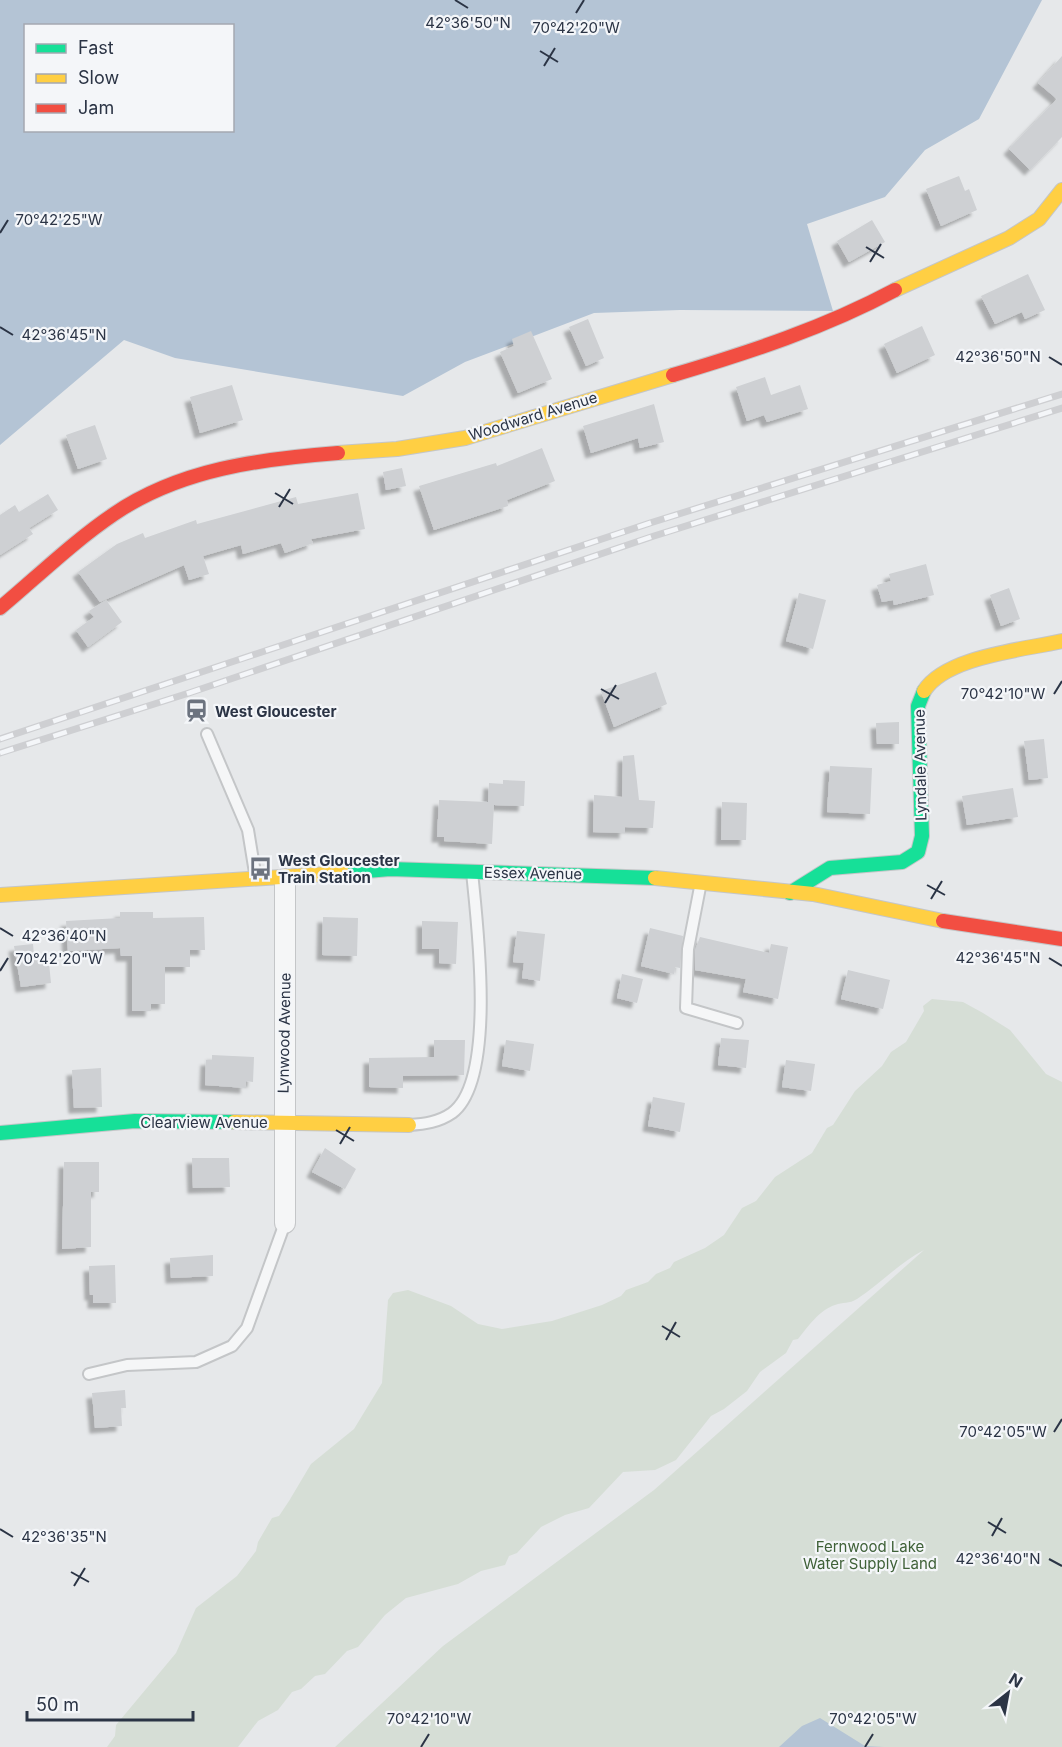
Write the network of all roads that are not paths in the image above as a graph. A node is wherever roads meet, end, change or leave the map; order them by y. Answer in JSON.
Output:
{"nodes":[{"id":1,"x":1062,"y":190,"type":"edge"},
{"id":2,"x":0,"y":608,"type":"edge"},
{"id":3,"x":1062,"y":641,"type":"edge"},
{"id":4,"x":207,"y":734,"type":"dead end"},
{"id":5,"x":472,"y":872,"type":"junction"},
{"id":6,"x":256,"y":879,"type":"junction"},
{"id":7,"x":285,"y":879,"type":"junction"},
{"id":8,"x":702,"y":882,"type":"junction"},
{"id":9,"x":790,"y":893,"type":"junction"},
{"id":10,"x":0,"y":895,"type":"edge"},
{"id":11,"x":1062,"y":939,"type":"edge"},
{"id":12,"x":737,"y":1023,"type":"dead end"},
{"id":13,"x":283,"y":1123,"type":"junction"},
{"id":14,"x":408,"y":1125,"type":"joint"},
{"id":15,"x":0,"y":1133,"type":"edge"},
{"id":16,"x":285,"y":1223,"type":"joint"},
{"id":17,"x":89,"y":1374,"type":"dead end"}],
"edges":[{"from":1,"to":2,"type":"street","name":"Woodward Avenue"},
{"from":3,"to":9,"type":"street","name":"Lyndale Avenue"},
{"from":4,"to":6,"type":"lane"},
{"from":5,"to":7,"type":"street","name":"Essex Avenue"},
{"from":5,"to":8,"type":"street","name":"Essex Avenue"},
{"from":5,"to":14,"type":"lane"},
{"from":6,"to":7,"type":"street","name":"Essex Avenue"},
{"from":6,"to":10,"type":"street","name":"Essex Avenue"},
{"from":7,"to":13,"type":"street","name":"Lynwood Avenue"},
{"from":8,"to":9,"type":"street","name":"Essex Avenue"},
{"from":8,"to":12,"type":"lane"},
{"from":9,"to":11,"type":"street","name":"Essex Avenue"},
{"from":13,"to":14,"type":"street","name":"Clearview Avenue"},
{"from":13,"to":15,"type":"street","name":"Clearview Avenue"},
{"from":13,"to":16,"type":"street","name":"Lynwood Avenue"},
{"from":16,"to":17,"type":"lane"}]}
